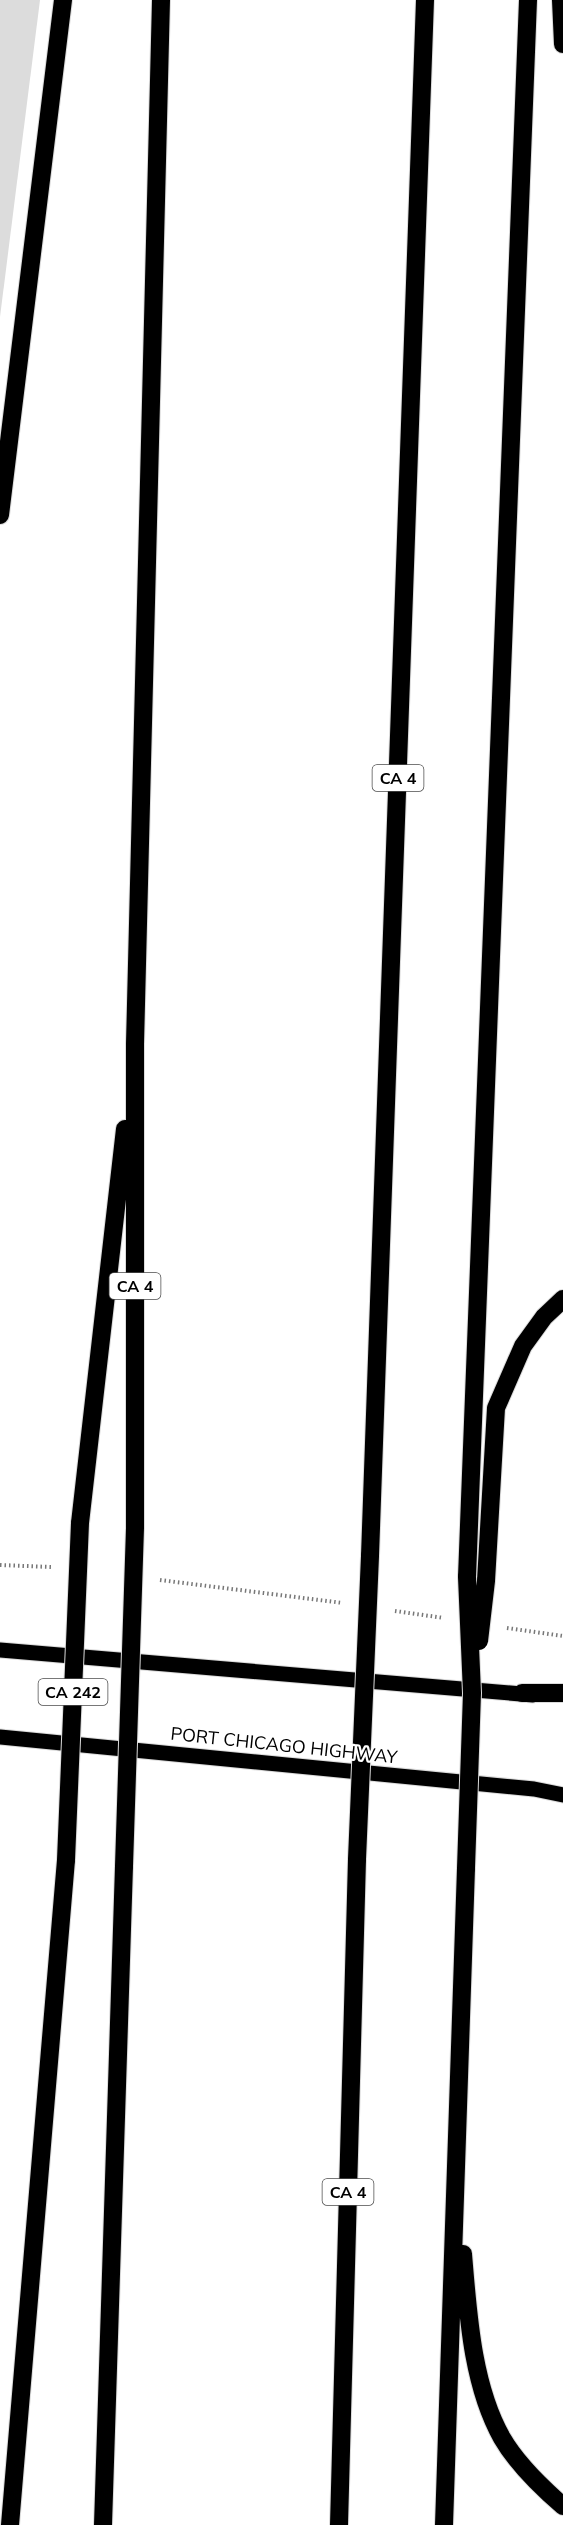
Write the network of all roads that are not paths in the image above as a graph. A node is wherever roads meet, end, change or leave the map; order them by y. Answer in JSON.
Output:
{"nodes":[{"id":1,"x":63,"y":0,"type":"edge"},
{"id":2,"x":161,"y":0,"type":"edge"},
{"id":3,"x":425,"y":0,"type":"edge"},
{"id":4,"x":528,"y":0,"type":"edge"},
{"id":5,"x":561,"y":0,"type":"edge"},
{"id":6,"x":563,"y":44,"type":"edge"},
{"id":7,"x":0,"y":515,"type":"edge"},
{"id":8,"x":135,"y":1044,"type":"junction"},
{"id":9,"x":563,"y":1299,"type":"edge"},
{"id":10,"x":0,"y":1650,"type":"edge"},
{"id":11,"x":522,"y":1693,"type":"junction"},
{"id":12,"x":563,"y":1693,"type":"edge"},
{"id":13,"x":472,"y":1694,"type":"junction"},
{"id":14,"x":563,"y":1700,"type":"edge"},
{"id":15,"x":0,"y":1737,"type":"edge"},
{"id":16,"x":563,"y":1795,"type":"edge"},
{"id":17,"x":456,"y":2171,"type":"junction"},
{"id":18,"x":563,"y":2506,"type":"edge"},
{"id":19,"x":10,"y":2525,"type":"edge"},
{"id":20,"x":103,"y":2525,"type":"edge"},
{"id":21,"x":339,"y":2525,"type":"edge"},
{"id":22,"x":444,"y":2525,"type":"edge"}],
"edges":[{"from":1,"to":7,"type":"highway"},
{"from":2,"to":8,"type":"highway","number":"CA 4"},
{"from":3,"to":21,"type":"highway","number":"CA 4","bridge":true},
{"from":4,"to":13,"type":"highway","bridge":true},
{"from":5,"to":6,"type":"highway"},
{"from":8,"to":19,"type":"highway","number":"CA 242","bridge":true},
{"from":8,"to":20,"type":"highway","number":"CA 4","bridge":true},
{"from":9,"to":13,"type":"highway","bridge":true},
{"from":10,"to":11,"type":"main road"},
{"from":11,"to":12,"type":"highway"},
{"from":11,"to":14,"type":"main road"},
{"from":13,"to":17,"type":"highway","bridge":true},
{"from":15,"to":16,"type":"main road","name":"PORT CHICAGO HIGHWAY"},
{"from":17,"to":18,"type":"highway"},
{"from":17,"to":22,"type":"highway"}]}
